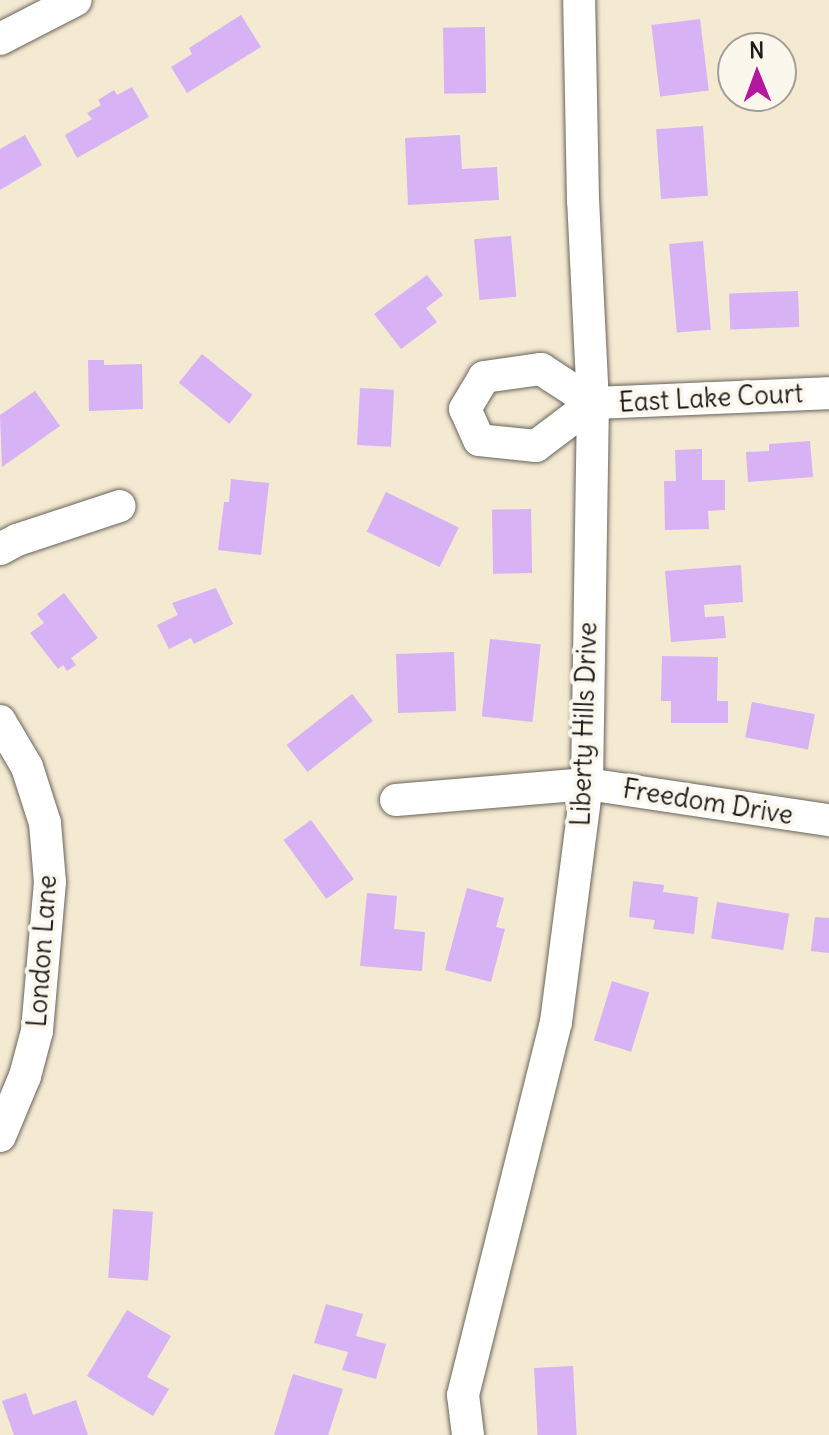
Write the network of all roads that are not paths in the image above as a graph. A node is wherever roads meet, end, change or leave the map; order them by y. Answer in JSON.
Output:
{"nodes":[{"id":1,"x":76,"y":0,"type":"edge"},
{"id":2,"x":579,"y":0,"type":"edge"},
{"id":3,"x":0,"y":39,"type":"edge"},
{"id":4,"x":829,"y":393,"type":"edge"},
{"id":5,"x":593,"y":403,"type":"junction"},
{"id":6,"x":120,"y":506,"type":"dead end"},
{"id":7,"x":0,"y":549,"type":"edge"},
{"id":8,"x":0,"y":721,"type":"edge"},
{"id":9,"x":587,"y":784,"type":"junction"},
{"id":10,"x":396,"y":800,"type":"dead end"},
{"id":11,"x":829,"y":820,"type":"edge"},
{"id":12,"x":0,"y":1136,"type":"edge"},
{"id":13,"x":468,"y":1435,"type":"edge"}],
"edges":[{"from":1,"to":3,"type":"street"},
{"from":2,"to":5,"type":"street","name":"Liberty Hills Drive"},
{"from":4,"to":5,"type":"street","name":"East Lake Court"},
{"from":5,"to":9,"type":"street","name":"Liberty Hills Drive"},
{"from":6,"to":7,"type":"street"},
{"from":8,"to":12,"type":"street","name":"London Lane"},
{"from":9,"to":10,"type":"street","name":"Freedom Drive"},
{"from":9,"to":11,"type":"street","name":"Freedom Drive"},
{"from":9,"to":13,"type":"street","name":"Liberty Hills Drive"}]}
